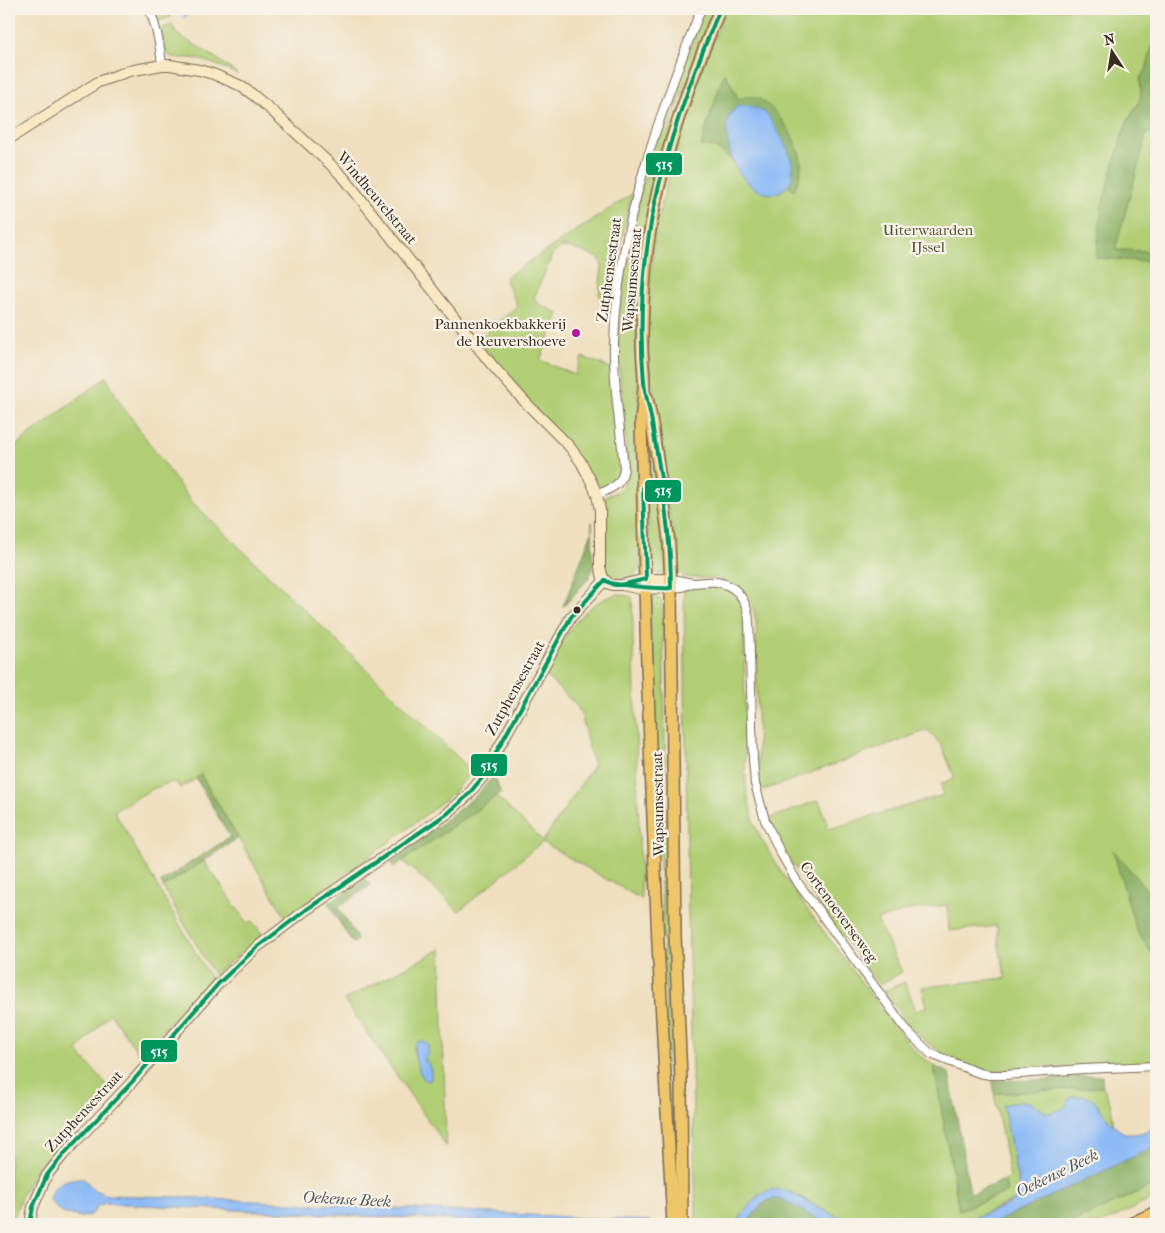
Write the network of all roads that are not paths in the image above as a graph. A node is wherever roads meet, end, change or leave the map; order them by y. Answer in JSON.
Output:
{"nodes":[{"id":1,"x":149,"y":9,"type":"edge"},
{"id":2,"x":701,"y":9,"type":"edge"},
{"id":3,"x":720,"y":9,"type":"edge"},
{"id":4,"x":162,"y":65,"type":"junction"},
{"id":5,"x":9,"y":139,"type":"edge"},
{"id":6,"x":644,"y":385,"type":"junction"},
{"id":7,"x":597,"y":496,"type":"junction"},
{"id":8,"x":605,"y":580,"type":"junction"},
{"id":9,"x":646,"y":584,"type":"junction"},
{"id":10,"x":671,"y":584,"type":"junction"},
{"id":11,"x":1156,"y":1066,"type":"edge"},
{"id":12,"x":1156,"y":1212,"type":"edge"},
{"id":13,"x":677,"y":1220,"type":"edge"},
{"id":14,"x":30,"y":1224,"type":"edge"},
{"id":15,"x":1130,"y":1224,"type":"edge"}],
"edges":[{"from":1,"to":4,"type":"street"},
{"from":2,"to":7,"type":"street","name":"Zutphensestraat"},
{"from":3,"to":6,"type":"main road","name":"Wapsumsestraat"},
{"from":4,"to":5,"type":"street","name":"Windheuvelstraat"},
{"from":4,"to":7,"type":"street","name":"Windheuvelstraat"},
{"from":6,"to":9,"type":"main road","name":"Wapsumsestraat"},
{"from":6,"to":10,"type":"main road","name":"Wapsumsestraat"},
{"from":7,"to":8,"type":"street"},
{"from":8,"to":9,"type":"street","name":"Cortenoeverseweg"},
{"from":8,"to":14,"type":"street","name":"Zutphensestraat"},
{"from":9,"to":10,"type":"street","name":"Cortenoeverseweg"},
{"from":9,"to":13,"type":"main road","name":"Wapsumsestraat"},
{"from":10,"to":11,"type":"street","name":"Cortenoeverseweg"},
{"from":10,"to":13,"type":"main road","name":"Wapsumsestraat"},
{"from":12,"to":15,"type":"main road"}]}
